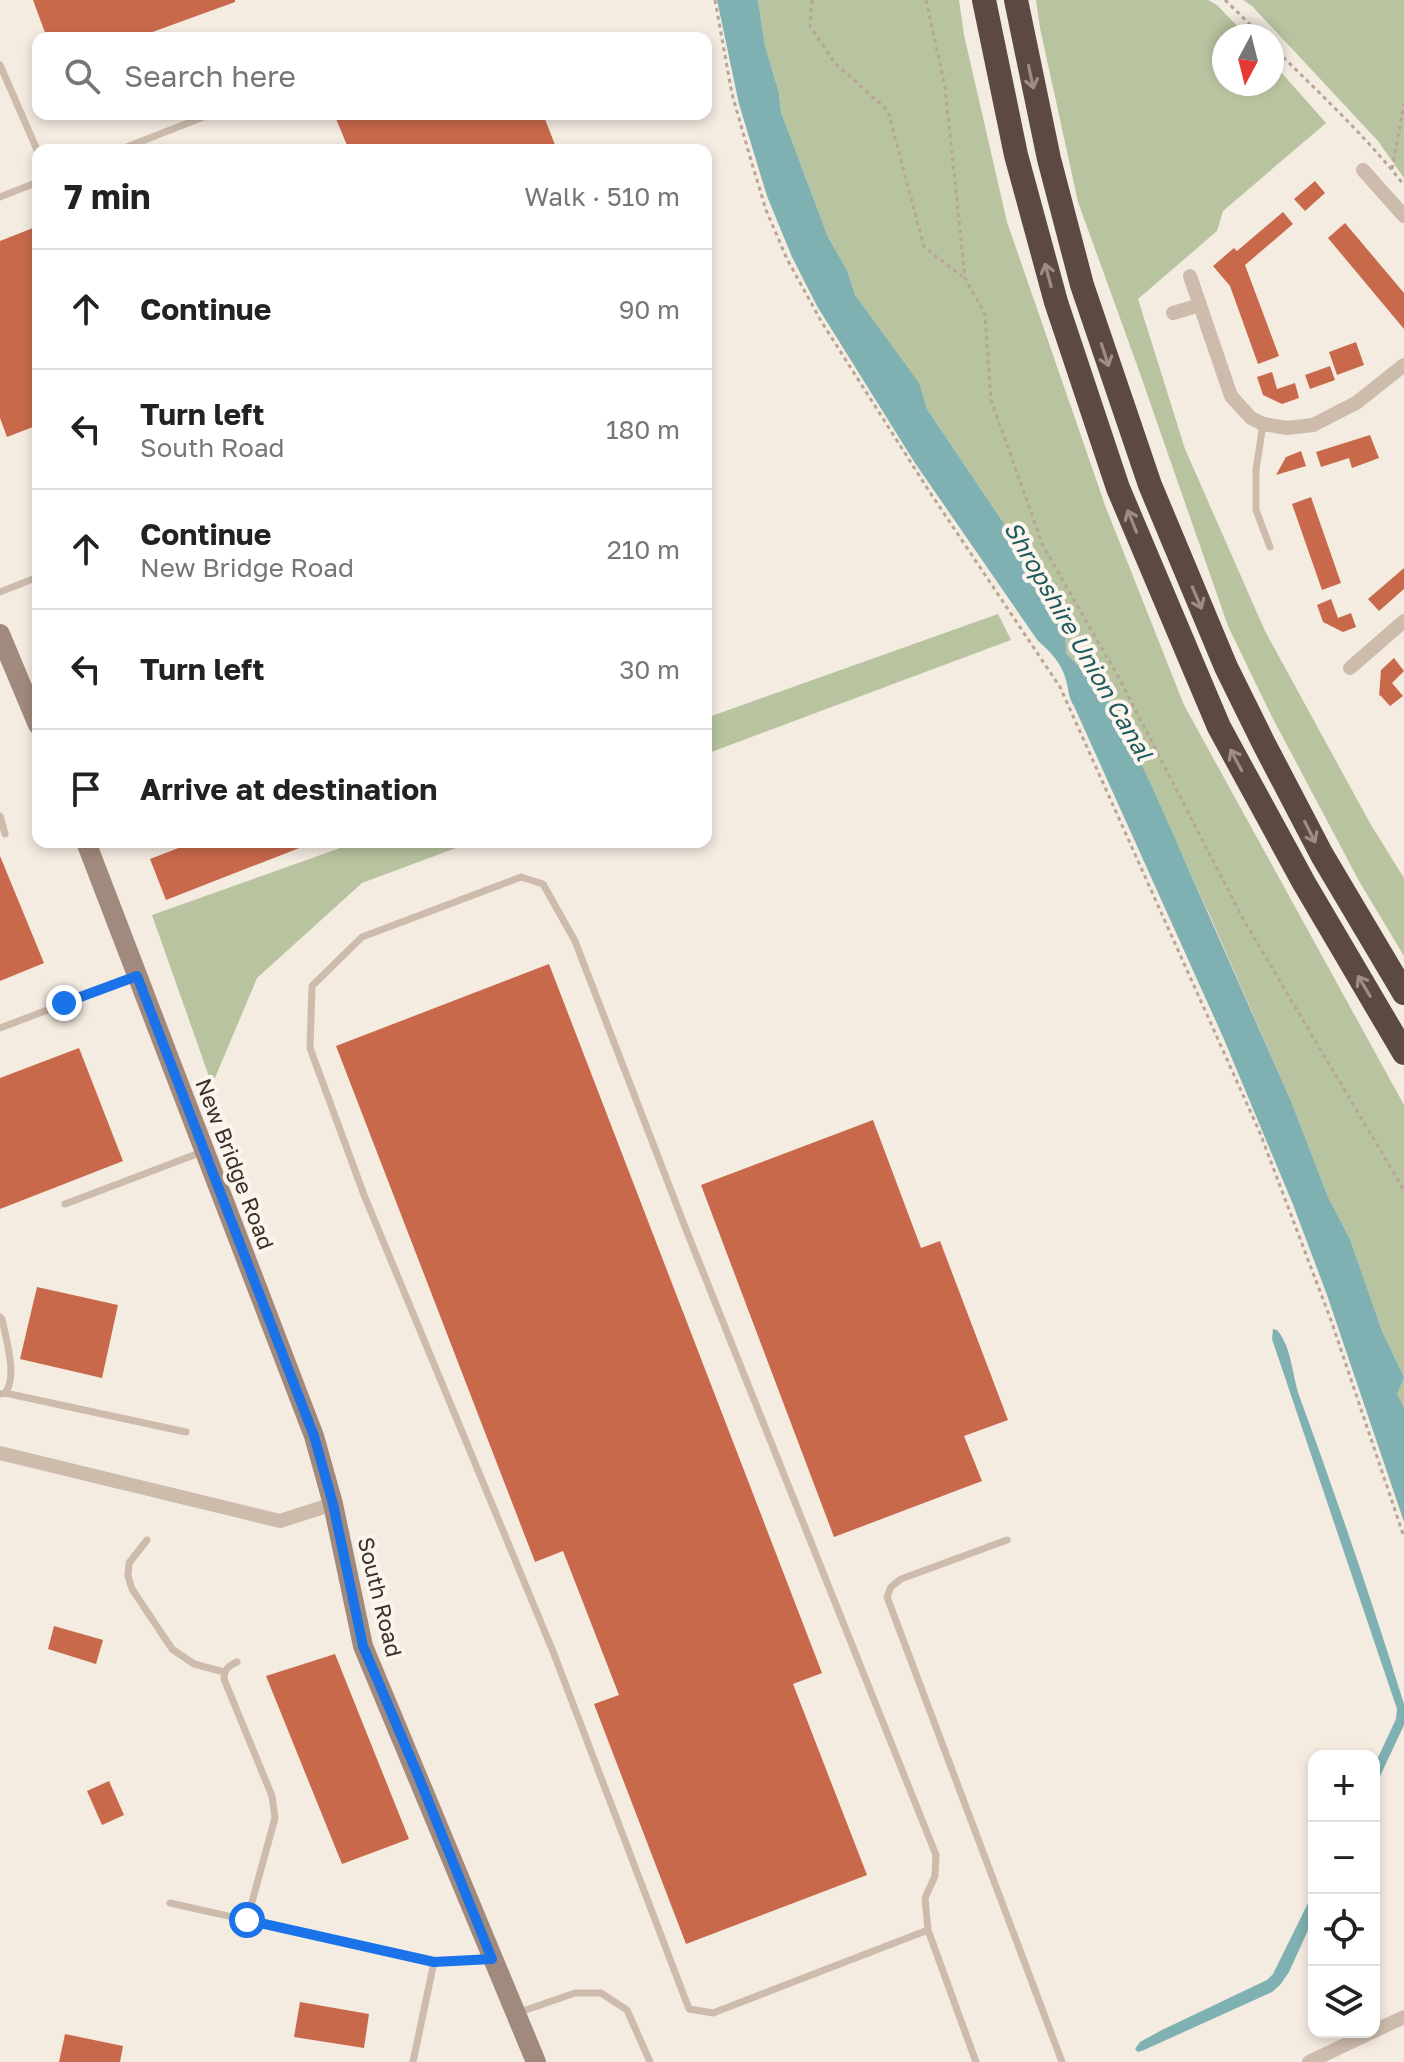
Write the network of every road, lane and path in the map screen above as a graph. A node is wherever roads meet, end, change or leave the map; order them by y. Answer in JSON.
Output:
{"nodes":[{"id":1,"x":715,"y":0,"type":"edge"},
{"id":2,"x":812,"y":0,"type":"edge"},
{"id":3,"x":926,"y":0,"type":"edge"},
{"id":4,"x":984,"y":0,"type":"edge"},
{"id":5,"x":1016,"y":0,"type":"edge"},
{"id":6,"x":1225,"y":0,"type":"edge"},
{"id":7,"x":1250,"y":24,"type":"edge"},
{"id":8,"x":1284,"y":58,"type":"edge"},
{"id":9,"x":0,"y":65,"type":"edge"},
{"id":10,"x":1404,"y":104,"type":"edge"},
{"id":11,"x":196,"y":120,"type":"edge"},
{"id":12,"x":35,"y":144,"type":"edge"},
{"id":13,"x":134,"y":144,"type":"edge"},
{"id":14,"x":1392,"y":169,"type":"junction"},
{"id":15,"x":1363,"y":170,"type":"dead end"},
{"id":16,"x":32,"y":184,"type":"edge"},
{"id":17,"x":1404,"y":185,"type":"edge"},
{"id":18,"x":0,"y":197,"type":"edge"},
{"id":19,"x":1404,"y":216,"type":"edge"},
{"id":20,"x":1190,"y":276,"type":"dead end"},
{"id":21,"x":965,"y":278,"type":"junction"},
{"id":22,"x":1200,"y":305,"type":"junction"},
{"id":23,"x":1173,"y":313,"type":"dead end"},
{"id":24,"x":1404,"y":365,"type":"edge"},
{"id":25,"x":1263,"y":424,"type":"junction"},
{"id":26,"x":1270,"y":547,"type":"dead end"},
{"id":27,"x":32,"y":579,"type":"edge"},
{"id":28,"x":0,"y":592,"type":"edge"},
{"id":29,"x":1404,"y":621,"type":"edge"},
{"id":30,"x":0,"y":634,"type":"edge"},
{"id":31,"x":1350,"y":668,"type":"dead end"},
{"id":32,"x":32,"y":711,"type":"edge"},
{"id":33,"x":0,"y":816,"type":"edge"},
{"id":34,"x":5,"y":834,"type":"dead end"},
{"id":35,"x":88,"y":848,"type":"edge"},
{"id":36,"x":137,"y":976,"type":"junction"},
{"id":37,"x":1404,"y":993,"type":"edge"},
{"id":38,"x":0,"y":1028,"type":"edge"},
{"id":39,"x":1404,"y":1053,"type":"edge"},
{"id":40,"x":204,"y":1152,"type":"junction"},
{"id":41,"x":1404,"y":1190,"type":"edge"},
{"id":42,"x":65,"y":1204,"type":"dead end"},
{"id":43,"x":0,"y":1317,"type":"edge"},
{"id":44,"x":2,"y":1394,"type":"edge"},
{"id":45,"x":186,"y":1432,"type":"dead end"},
{"id":46,"x":0,"y":1453,"type":"edge"},
{"id":47,"x":333,"y":1504,"type":"junction"},
{"id":48,"x":1404,"y":1537,"type":"edge"},
{"id":49,"x":147,"y":1540,"type":"dead end"},
{"id":50,"x":1007,"y":1540,"type":"dead end"},
{"id":51,"x":237,"y":1662,"type":"dead end"},
{"id":52,"x":224,"y":1672,"type":"junction"},
{"id":53,"x":170,"y":1903,"type":"dead end"},
{"id":54,"x":247,"y":1920,"type":"junction"},
{"id":55,"x":928,"y":1930,"type":"junction"},
{"id":56,"x":492,"y":1959,"type":"junction"},
{"id":57,"x":434,"y":1962,"type":"junction"},
{"id":58,"x":515,"y":2013,"type":"junction"},
{"id":59,"x":1404,"y":2017,"type":"edge"},
{"id":60,"x":1380,"y":2029,"type":"edge"},
{"id":61,"x":1360,"y":2038,"type":"edge"},
{"id":62,"x":413,"y":2062,"type":"edge"},
{"id":63,"x":536,"y":2062,"type":"edge"},
{"id":64,"x":650,"y":2062,"type":"edge"},
{"id":65,"x":976,"y":2062,"type":"edge"},
{"id":66,"x":1062,"y":2062,"type":"edge"},
{"id":67,"x":1309,"y":2062,"type":"edge"}],
"edges":[{"from":1,"to":48,"type":"path"},
{"from":2,"to":21,"type":"path"},
{"from":3,"to":21,"type":"path"},
{"from":39,"to":4,"type":"highway","one_way":true},
{"from":5,"to":37,"type":"highway","one_way":true},
{"from":6,"to":7,"type":"path"},
{"from":8,"to":14,"type":"path"},
{"from":9,"to":12,"type":"lane"},
{"from":10,"to":14,"type":"path"},
{"from":11,"to":13,"type":"lane"},
{"from":14,"to":17,"type":"path"},
{"from":15,"to":19,"type":"street"},
{"from":16,"to":18,"type":"lane"},
{"from":20,"to":22,"type":"street"},
{"from":21,"to":41,"type":"path"},
{"from":22,"to":23,"type":"street"},
{"from":22,"to":25,"type":"street"},
{"from":24,"to":25,"type":"street"},
{"from":25,"to":26,"type":"lane"},
{"from":27,"to":28,"type":"lane"},
{"from":29,"to":31,"type":"street"},
{"from":30,"to":32,"type":"street"},
{"from":33,"to":34,"type":"lane"},
{"from":35,"to":36,"type":"street","name":"New Bridge Road"},
{"from":36,"to":38,"type":"lane"},
{"from":36,"to":40,"type":"street","name":"New Bridge Road"},
{"from":40,"to":42,"type":"lane"},
{"from":40,"to":47,"type":"street","name":"New Bridge Road"},
{"from":43,"to":44,"type":"lane"},
{"from":44,"to":45,"type":"lane"},
{"from":46,"to":47,"type":"street"},
{"from":47,"to":56,"type":"street","name":"South Road"},
{"from":49,"to":52,"type":"lane"},
{"from":50,"to":66,"type":"lane"},
{"from":51,"to":52,"type":"lane"},
{"from":52,"to":54,"type":"lane"},
{"from":53,"to":54,"type":"lane"},
{"from":54,"to":57,"type":"lane"},
{"from":55,"to":55,"type":"lane"},
{"from":55,"to":65,"type":"lane"},
{"from":56,"to":57,"type":"lane"},
{"from":56,"to":58,"type":"street","name":"South Road"},
{"from":57,"to":62,"type":"lane"},
{"from":58,"to":63,"type":"street","name":"South Road"},
{"from":58,"to":64,"type":"lane"},
{"from":59,"to":60,"type":"street"},
{"from":61,"to":67,"type":"street"}]}
